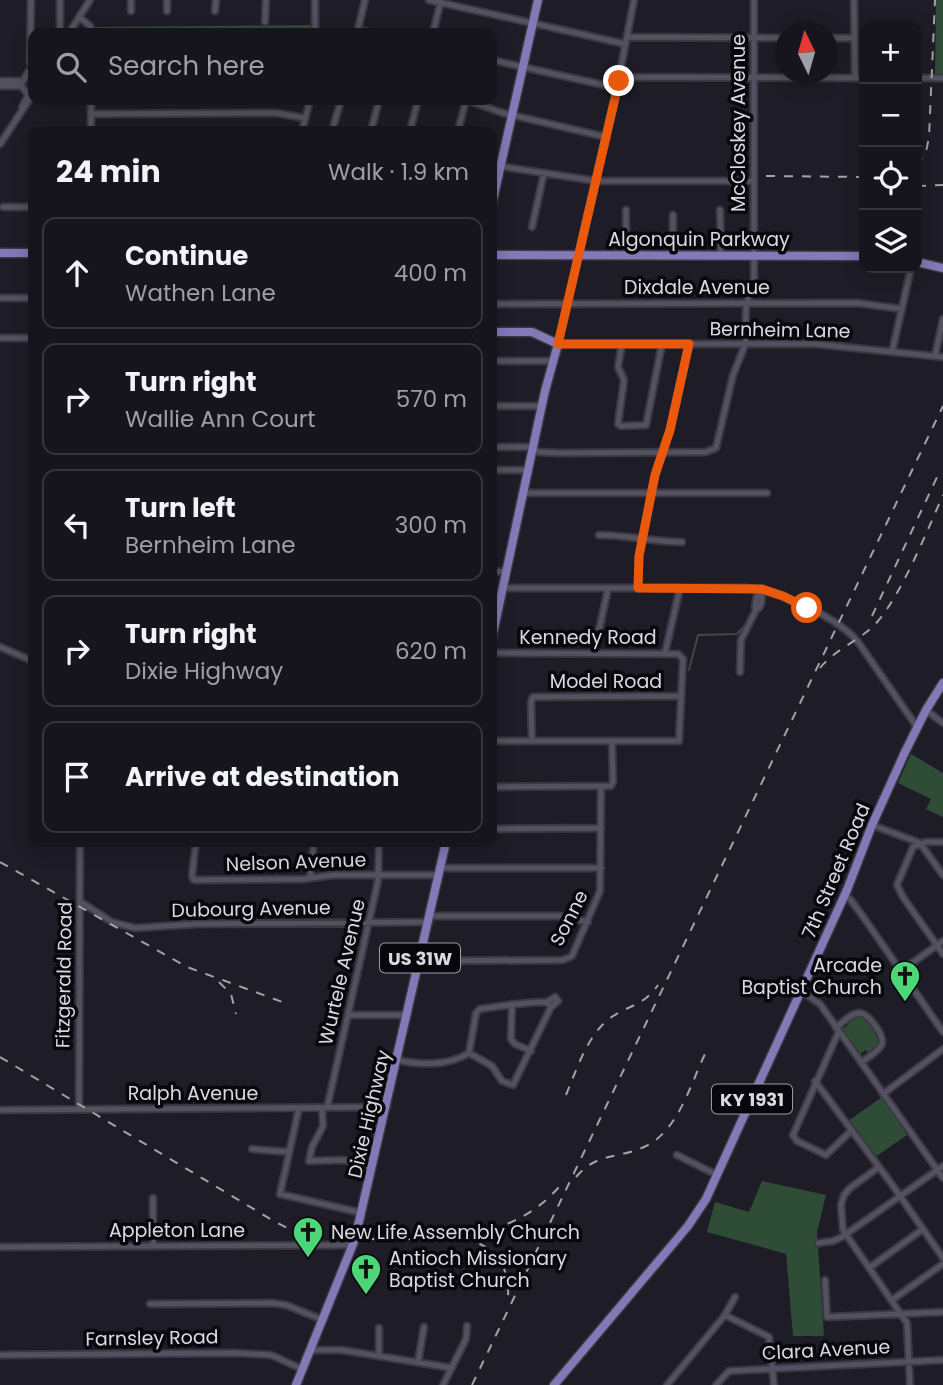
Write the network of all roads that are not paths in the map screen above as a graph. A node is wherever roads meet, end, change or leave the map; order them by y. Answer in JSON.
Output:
{"nodes":[{"id":1,"x":31,"y":0,"type":"edge"},
{"id":2,"x":60,"y":0,"type":"edge"},
{"id":3,"x":90,"y":0,"type":"edge"},
{"id":4,"x":131,"y":0,"type":"edge"},
{"id":5,"x":167,"y":0,"type":"edge"},
{"id":6,"x":216,"y":0,"type":"edge"},
{"id":7,"x":266,"y":0,"type":"edge"},
{"id":8,"x":315,"y":0,"type":"edge"},
{"id":9,"x":365,"y":0,"type":"edge"},
{"id":10,"x":429,"y":0,"type":"edge"},
{"id":11,"x":538,"y":0,"type":"edge"},
{"id":12,"x":635,"y":0,"type":"edge"},
{"id":13,"x":754,"y":0,"type":"edge"},
{"id":14,"x":854,"y":0,"type":"edge"},
{"id":15,"x":440,"y":1,"type":"edge"},
{"id":16,"x":131,"y":11,"type":"dead end"},
{"id":17,"x":167,"y":11,"type":"dead end"},
{"id":18,"x":215,"y":11,"type":"dead end"},
{"id":19,"x":79,"y":17,"type":"junction"},
{"id":20,"x":265,"y":22,"type":"dead end"},
{"id":21,"x":533,"y":23,"type":"junction"},
{"id":22,"x":31,"y":28,"type":"edge"},
{"id":23,"x":60,"y":28,"type":"edge"},
{"id":24,"x":72,"y":28,"type":"edge"},
{"id":25,"x":91,"y":28,"type":"edge"},
{"id":26,"x":315,"y":28,"type":"edge"},
{"id":27,"x":359,"y":28,"type":"edge"},
{"id":28,"x":434,"y":28,"type":"edge"},
{"id":29,"x":754,"y":38,"type":"junction"},
{"id":30,"x":775,"y":38,"type":"edge"},
{"id":31,"x":838,"y":38,"type":"edge"},
{"id":32,"x":855,"y":38,"type":"junction"},
{"id":33,"x":626,"y":41,"type":"junction"},
{"id":34,"x":497,"y":61,"type":"edge"},
{"id":35,"x":523,"y":67,"type":"junction"},
{"id":36,"x":28,"y":76,"type":"edge"},
{"id":37,"x":619,"y":77,"type":"junction"},
{"id":38,"x":754,"y":78,"type":"junction"},
{"id":39,"x":855,"y":78,"type":"junction"},
{"id":40,"x":859,"y":78,"type":"edge"},
{"id":41,"x":922,"y":78,"type":"edge"},
{"id":42,"x":943,"y":78,"type":"edge"},
{"id":43,"x":0,"y":81,"type":"edge"},
{"id":44,"x":22,"y":84,"type":"junction"},
{"id":45,"x":0,"y":86,"type":"edge"},
{"id":46,"x":617,"y":88,"type":"junction"},
{"id":47,"x":28,"y":92,"type":"edge"},
{"id":48,"x":28,"y":100,"type":"edge"},
{"id":49,"x":92,"y":105,"type":"edge"},
{"id":50,"x":309,"y":105,"type":"edge"},
{"id":51,"x":340,"y":105,"type":"edge"},
{"id":52,"x":378,"y":105,"type":"edge"},
{"id":53,"x":417,"y":105,"type":"edge"},
{"id":54,"x":465,"y":105,"type":"edge"},
{"id":55,"x":480,"y":105,"type":"edge"},
{"id":56,"x":91,"y":114,"type":"junction"},
{"id":57,"x":512,"y":116,"type":"junction"},
{"id":58,"x":305,"y":118,"type":"junction"},
{"id":59,"x":91,"y":126,"type":"edge"},
{"id":60,"x":303,"y":126,"type":"edge"},
{"id":61,"x":333,"y":126,"type":"edge"},
{"id":62,"x":372,"y":126,"type":"edge"},
{"id":63,"x":411,"y":126,"type":"edge"},
{"id":64,"x":459,"y":126,"type":"edge"},
{"id":65,"x":606,"y":137,"type":"junction"},
{"id":66,"x":0,"y":144,"type":"edge"},
{"id":67,"x":497,"y":163,"type":"edge"},
{"id":68,"x":497,"y":166,"type":"edge"},
{"id":69,"x":544,"y":173,"type":"junction"},
{"id":70,"x":596,"y":181,"type":"junction"},
{"id":71,"x":754,"y":181,"type":"junction"},
{"id":72,"x":3,"y":207,"type":"dead end"},
{"id":73,"x":28,"y":207,"type":"edge"},
{"id":74,"x":625,"y":210,"type":"dead end"},
{"id":75,"x":720,"y":210,"type":"dead end"},
{"id":76,"x":673,"y":215,"type":"dead end"},
{"id":77,"x":532,"y":227,"type":"dead end"},
{"id":78,"x":0,"y":253,"type":"edge"},
{"id":79,"x":28,"y":253,"type":"edge"},
{"id":80,"x":497,"y":255,"type":"edge"},
{"id":81,"x":580,"y":255,"type":"junction"},
{"id":82,"x":626,"y":255,"type":"junction"},
{"id":83,"x":673,"y":255,"type":"junction"},
{"id":84,"x":720,"y":255,"type":"junction"},
{"id":85,"x":754,"y":255,"type":"junction"},
{"id":86,"x":859,"y":256,"type":"edge"},
{"id":87,"x":922,"y":263,"type":"edge"},
{"id":88,"x":943,"y":268,"type":"edge"},
{"id":89,"x":910,"y":273,"type":"edge"},
{"id":90,"x":0,"y":298,"type":"edge"},
{"id":91,"x":28,"y":298,"type":"edge"},
{"id":92,"x":747,"y":303,"type":"junction"},
{"id":93,"x":497,"y":304,"type":"edge"},
{"id":94,"x":568,"y":304,"type":"junction"},
{"id":95,"x":902,"y":309,"type":"junction"},
{"id":96,"x":943,"y":319,"type":"edge"},
{"id":97,"x":497,"y":332,"type":"edge"},
{"id":98,"x":0,"y":338,"type":"edge"},
{"id":99,"x":28,"y":338,"type":"edge"},
{"id":100,"x":558,"y":344,"type":"junction"},
{"id":101,"x":622,"y":344,"type":"junction"},
{"id":102,"x":662,"y":344,"type":"junction"},
{"id":103,"x":689,"y":344,"type":"junction"},
{"id":104,"x":745,"y":345,"type":"junction"},
{"id":105,"x":892,"y":352,"type":"junction"},
{"id":106,"x":935,"y":356,"type":"junction"},
{"id":107,"x":943,"y":357,"type":"edge"},
{"id":108,"x":497,"y":361,"type":"edge"},
{"id":109,"x":553,"y":361,"type":"junction"},
{"id":110,"x":497,"y":406,"type":"edge"},
{"id":111,"x":542,"y":406,"type":"junction"},
{"id":112,"x":497,"y":447,"type":"edge"},
{"id":113,"x":533,"y":449,"type":"junction"},
{"id":114,"x":663,"y":452,"type":"junction"},
{"id":115,"x":497,"y":470,"type":"edge"},
{"id":116,"x":528,"y":470,"type":"junction"},
{"id":117,"x":523,"y":493,"type":"junction"},
{"id":118,"x":652,"y":493,"type":"junction"},
{"id":119,"x":767,"y":493,"type":"dead end"},
{"id":120,"x":599,"y":534,"type":"dead end"},
{"id":121,"x":642,"y":539,"type":"junction"},
{"id":122,"x":682,"y":542,"type":"dead end"},
{"id":123,"x":497,"y":571,"type":"edge"},
{"id":124,"x":506,"y":572,"type":"junction"},
{"id":125,"x":502,"y":588,"type":"junction"},
{"id":126,"x":638,"y":588,"type":"junction"},
{"id":127,"x":680,"y":588,"type":"junction"},
{"id":128,"x":608,"y":589,"type":"junction"},
{"id":129,"x":761,"y":591,"type":"junction"},
{"id":130,"x":497,"y":610,"type":"edge"},
{"id":131,"x":599,"y":631,"type":"dead end"},
{"id":132,"x":0,"y":647,"type":"edge"},
{"id":133,"x":497,"y":653,"type":"edge"},
{"id":134,"x":665,"y":653,"type":"junction"},
{"id":135,"x":28,"y":659,"type":"edge"},
{"id":136,"x":740,"y":672,"type":"dead end"},
{"id":137,"x":943,"y":682,"type":"edge"},
{"id":138,"x":681,"y":696,"type":"junction"},
{"id":139,"x":926,"y":710,"type":"junction"},
{"id":140,"x":943,"y":723,"type":"edge"},
{"id":141,"x":917,"y":727,"type":"junction"},
{"id":142,"x":497,"y":741,"type":"edge"},
{"id":143,"x":532,"y":741,"type":"junction"},
{"id":144,"x":612,"y":741,"type":"junction"},
{"id":145,"x":601,"y":786,"type":"junction"},
{"id":146,"x":497,"y":787,"type":"edge"},
{"id":147,"x":872,"y":825,"type":"junction"},
{"id":148,"x":601,"y":828,"type":"junction"},
{"id":149,"x":497,"y":829,"type":"edge"},
{"id":150,"x":943,"y":842,"type":"edge"},
{"id":151,"x":920,"y":844,"type":"junction"},
{"id":152,"x":80,"y":847,"type":"edge"},
{"id":153,"x":195,"y":847,"type":"edge"},
{"id":154,"x":313,"y":847,"type":"edge"},
{"id":155,"x":379,"y":847,"type":"edge"},
{"id":156,"x":445,"y":847,"type":"edge"},
{"id":157,"x":601,"y":868,"type":"junction"},
{"id":158,"x":440,"y":872,"type":"junction"},
{"id":159,"x":943,"y":875,"type":"edge"},
{"id":160,"x":379,"y":876,"type":"junction"},
{"id":161,"x":310,"y":878,"type":"junction"},
{"id":162,"x":844,"y":896,"type":"junction"},
{"id":163,"x":81,"y":902,"type":"junction"},
{"id":164,"x":429,"y":919,"type":"junction"},
{"id":165,"x":588,"y":922,"type":"junction"},
{"id":166,"x":369,"y":923,"type":"junction"},
{"id":167,"x":940,"y":943,"type":"edge"},
{"id":168,"x":943,"y":954,"type":"edge"},
{"id":169,"x":420,"y":961,"type":"junction"},
{"id":170,"x":901,"y":971,"type":"junction"},
{"id":171,"x":801,"y":992,"type":"junction"},
{"id":172,"x":512,"y":1004,"type":"junction"},
{"id":173,"x":348,"y":1015,"type":"junction"},
{"id":174,"x":408,"y":1015,"type":"junction"},
{"id":175,"x":838,"y":1030,"type":"junction"},
{"id":176,"x":943,"y":1032,"type":"edge"},
{"id":177,"x":943,"y":1049,"type":"edge"},
{"id":178,"x":531,"y":1051,"type":"junction"},
{"id":179,"x":469,"y":1053,"type":"junction"},
{"id":180,"x":397,"y":1060,"type":"junction"},
{"id":181,"x":861,"y":1063,"type":"junction"},
{"id":182,"x":816,"y":1081,"type":"junction"},
{"id":183,"x":883,"y":1094,"type":"junction"},
{"id":184,"x":387,"y":1107,"type":"junction"},
{"id":185,"x":299,"y":1108,"type":"junction"},
{"id":186,"x":325,"y":1108,"type":"junction"},
{"id":187,"x":79,"y":1109,"type":"junction"},
{"id":188,"x":0,"y":1110,"type":"edge"},
{"id":189,"x":852,"y":1130,"type":"junction"},
{"id":190,"x":252,"y":1149,"type":"dead end"},
{"id":191,"x":289,"y":1152,"type":"junction"},
{"id":192,"x":677,"y":1155,"type":"dead end"},
{"id":193,"x":372,"y":1167,"type":"junction"},
{"id":194,"x":879,"y":1167,"type":"junction"},
{"id":195,"x":940,"y":1168,"type":"edge"},
{"id":196,"x":718,"y":1175,"type":"junction"},
{"id":197,"x":943,"y":1178,"type":"edge"},
{"id":198,"x":900,"y":1196,"type":"junction"},
{"id":199,"x":153,"y":1198,"type":"dead end"},
{"id":200,"x":362,"y":1213,"type":"junction"},
{"id":201,"x":923,"y":1229,"type":"junction"},
{"id":202,"x":845,"y":1235,"type":"junction"},
{"id":203,"x":818,"y":1243,"type":"dead end"},
{"id":204,"x":153,"y":1245,"type":"junction"},
{"id":205,"x":354,"y":1245,"type":"junction"},
{"id":206,"x":0,"y":1247,"type":"edge"},
{"id":207,"x":943,"y":1258,"type":"edge"},
{"id":208,"x":943,"y":1264,"type":"edge"},
{"id":209,"x":869,"y":1268,"type":"junction"},
{"id":210,"x":825,"y":1280,"type":"dead end"},
{"id":211,"x":735,"y":1297,"type":"dead end"},
{"id":212,"x":891,"y":1300,"type":"junction"},
{"id":213,"x":150,"y":1304,"type":"dead end"},
{"id":214,"x":943,"y":1312,"type":"edge"},
{"id":215,"x":901,"y":1314,"type":"junction"},
{"id":216,"x":725,"y":1315,"type":"junction"},
{"id":217,"x":323,"y":1320,"type":"junction"},
{"id":218,"x":467,"y":1326,"type":"dead end"},
{"id":219,"x":424,"y":1327,"type":"dead end"},
{"id":220,"x":379,"y":1328,"type":"dead end"},
{"id":221,"x":310,"y":1350,"type":"junction"},
{"id":222,"x":0,"y":1355,"type":"edge"},
{"id":223,"x":379,"y":1356,"type":"junction"},
{"id":224,"x":943,"y":1360,"type":"edge"},
{"id":225,"x":909,"y":1361,"type":"junction"},
{"id":226,"x":418,"y":1362,"type":"junction"},
{"id":227,"x":452,"y":1368,"type":"junction"},
{"id":228,"x":302,"y":1369,"type":"junction"},
{"id":229,"x":773,"y":1369,"type":"junction"},
{"id":230,"x":671,"y":1383,"type":"edge"},
{"id":231,"x":296,"y":1385,"type":"edge"},
{"id":232,"x":443,"y":1385,"type":"edge"},
{"id":233,"x":554,"y":1385,"type":"edge"},
{"id":234,"x":716,"y":1385,"type":"edge"},
{"id":235,"x":774,"y":1385,"type":"edge"},
{"id":236,"x":911,"y":1385,"type":"edge"}],
"edges":[{"from":1,"to":22,"type":"street"},
{"from":2,"to":23,"type":"street"},
{"from":3,"to":19,"type":"street"},
{"from":4,"to":16,"type":"street"},
{"from":5,"to":17,"type":"street"},
{"from":6,"to":18,"type":"street"},
{"from":7,"to":20,"type":"street"},
{"from":8,"to":26,"type":"street"},
{"from":9,"to":27,"type":"street"},
{"from":10,"to":15,"type":"street"},
{"from":11,"to":21,"type":"main road"},
{"from":12,"to":33,"type":"street"},
{"from":13,"to":29,"type":"street","name":"McCloskey Avenue"},
{"from":14,"to":32,"type":"street"},
{"from":15,"to":21,"type":"street"},
{"from":15,"to":28,"type":"street"},
{"from":19,"to":24,"type":"street"},
{"from":19,"to":25,"type":"street"},
{"from":21,"to":33,"type":"street"},
{"from":21,"to":35,"type":"main road"},
{"from":29,"to":30,"type":"street"},
{"from":29,"to":33,"type":"street"},
{"from":29,"to":38,"type":"street","name":"McCloskey Avenue"},
{"from":31,"to":32,"type":"street"},
{"from":32,"to":39,"type":"street"},
{"from":33,"to":37,"type":"street"},
{"from":34,"to":35,"type":"street"},
{"from":35,"to":46,"type":"street"},
{"from":35,"to":57,"type":"main road"},
{"from":36,"to":44,"type":"street"},
{"from":37,"to":38,"type":"street"},
{"from":37,"to":46,"type":"street"},
{"from":38,"to":39,"type":"street"},
{"from":38,"to":71,"type":"street","name":"McCloskey Avenue"},
{"from":39,"to":40,"type":"street"},
{"from":41,"to":42,"type":"street"},
{"from":43,"to":44,"type":"street"},
{"from":44,"to":45,"type":"street"},
{"from":44,"to":47,"type":"street"},
{"from":46,"to":65,"type":"street"},
{"from":48,"to":66,"type":"street"},
{"from":49,"to":56,"type":"street"},
{"from":50,"to":58,"type":"street"},
{"from":51,"to":61,"type":"street"},
{"from":52,"to":62,"type":"street"},
{"from":53,"to":63,"type":"street"},
{"from":54,"to":64,"type":"street"},
{"from":55,"to":57,"type":"street"},
{"from":56,"to":58,"type":"street"},
{"from":56,"to":59,"type":"street"},
{"from":57,"to":65,"type":"street"},
{"from":57,"to":67,"type":"main road"},
{"from":58,"to":60,"type":"street"},
{"from":65,"to":70,"type":"street"},
{"from":68,"to":69,"type":"street"},
{"from":69,"to":70,"type":"street"},
{"from":69,"to":77,"type":"street"},
{"from":70,"to":71,"type":"street"},
{"from":70,"to":81,"type":"street"},
{"from":71,"to":85,"type":"street","name":"McCloskey Avenue"},
{"from":72,"to":73,"type":"street"},
{"from":74,"to":82,"type":"street"},
{"from":75,"to":84,"type":"street"},
{"from":76,"to":83,"type":"street"},
{"from":78,"to":79,"type":"main road"},
{"from":80,"to":81,"type":"main road","name":"Algonquin Parkway"},
{"from":81,"to":82,"type":"main road","name":"Algonquin Parkway"},
{"from":81,"to":94,"type":"street"},
{"from":82,"to":83,"type":"main road","name":"Algonquin Parkway"},
{"from":83,"to":84,"type":"main road","name":"Algonquin Parkway"},
{"from":84,"to":85,"type":"main road","name":"Algonquin Parkway"},
{"from":85,"to":86,"type":"main road","name":"Algonquin Parkway"},
{"from":85,"to":92,"type":"street","name":"McCloskey Avenue"},
{"from":87,"to":88,"type":"main road"},
{"from":89,"to":95,"type":"street"},
{"from":90,"to":91,"type":"street"},
{"from":92,"to":94,"type":"street","name":"Dixdale Avenue"},
{"from":92,"to":95,"type":"street","name":"Dixdale Avenue"},
{"from":92,"to":104,"type":"street","name":"McCloskey Avenue"},
{"from":93,"to":94,"type":"street","name":"Dixdale Avenue"},
{"from":94,"to":100,"type":"street"},
{"from":95,"to":105,"type":"street"},
{"from":96,"to":106,"type":"street"},
{"from":97,"to":100,"type":"main road","name":"Bernheim Lane"},
{"from":98,"to":99,"type":"street"},
{"from":100,"to":101,"type":"street","name":"Bernheim Lane"},
{"from":100,"to":109,"type":"main road"},
{"from":101,"to":102,"type":"street","name":"Bernheim Lane"},
{"from":101,"to":102,"type":"street"},
{"from":102,"to":103,"type":"street","name":"Bernheim Lane"},
{"from":103,"to":104,"type":"street","name":"Bernheim Lane"},
{"from":103,"to":114,"type":"street"},
{"from":104,"to":105,"type":"street","name":"Bernheim Lane"},
{"from":104,"to":114,"type":"street","name":"McCloskey Avenue"},
{"from":105,"to":106,"type":"street","name":"Bernheim Lane"},
{"from":106,"to":107,"type":"street","name":"Bernheim Lane"},
{"from":108,"to":109,"type":"street"},
{"from":109,"to":111,"type":"main road"},
{"from":110,"to":111,"type":"street"},
{"from":111,"to":113,"type":"main road"},
{"from":112,"to":113,"type":"street"},
{"from":113,"to":114,"type":"street"},
{"from":113,"to":116,"type":"main road"},
{"from":114,"to":118,"type":"street"},
{"from":115,"to":116,"type":"street"},
{"from":116,"to":117,"type":"main road"},
{"from":117,"to":118,"type":"street"},
{"from":117,"to":124,"type":"main road"},
{"from":118,"to":119,"type":"street"},
{"from":118,"to":121,"type":"street"},
{"from":120,"to":121,"type":"street"},
{"from":121,"to":122,"type":"street"},
{"from":121,"to":126,"type":"street"},
{"from":123,"to":124,"type":"street"},
{"from":124,"to":125,"type":"main road"},
{"from":125,"to":128,"type":"street"},
{"from":125,"to":130,"type":"main road"},
{"from":126,"to":127,"type":"street"},
{"from":126,"to":128,"type":"street"},
{"from":127,"to":129,"type":"street"},
{"from":127,"to":134,"type":"street"},
{"from":128,"to":131,"type":"street"},
{"from":129,"to":136,"type":"street"},
{"from":129,"to":141,"type":"street"},
{"from":132,"to":135,"type":"street"},
{"from":133,"to":134,"type":"street","name":"Kennedy Road"},
{"from":134,"to":138,"type":"street","name":"Kennedy Road"},
{"from":137,"to":139,"type":"main road","name":"7th Street Road","number":"KY 1931"},
{"from":138,"to":143,"type":"street","name":"Model Road"},
{"from":138,"to":144,"type":"street"},
{"from":139,"to":140,"type":"street"},
{"from":139,"to":141,"type":"main road","name":"7th Street Road","number":"KY 1931"},
{"from":141,"to":147,"type":"main road","name":"7th Street Road","number":"KY 1931"},
{"from":142,"to":143,"type":"street"},
{"from":143,"to":144,"type":"street"},
{"from":144,"to":145,"type":"street"},
{"from":145,"to":146,"type":"street"},
{"from":145,"to":148,"type":"street","name":"Sonne"},
{"from":147,"to":151,"type":"street"},
{"from":147,"to":162,"type":"main road","name":"7th Street Road","number":"KY 1931"},
{"from":148,"to":149,"type":"street"},
{"from":148,"to":157,"type":"street","name":"Sonne"},
{"from":150,"to":151,"type":"street"},
{"from":151,"to":159,"type":"street"},
{"from":151,"to":167,"type":"street"},
{"from":152,"to":163,"type":"street","name":"Fitzgerald Road"},
{"from":153,"to":161,"type":"street","name":"Nelson Avenue"},
{"from":154,"to":161,"type":"street"},
{"from":155,"to":160,"type":"street","name":"Wurtele Avenue"},
{"from":156,"to":158,"type":"main road","name":"Dixie Highway","number":"US 31W"},
{"from":157,"to":158,"type":"street","name":"Nelson Avenue"},
{"from":157,"to":165,"type":"street","name":"Sonne"},
{"from":158,"to":160,"type":"street","name":"Nelson Avenue"},
{"from":158,"to":164,"type":"main road","name":"Dixie Highway","number":"US 31W"},
{"from":160,"to":161,"type":"street","name":"Nelson Avenue"},
{"from":160,"to":166,"type":"street","name":"Wurtele Avenue"},
{"from":162,"to":170,"type":"street"},
{"from":162,"to":171,"type":"main road","name":"7th Street Road","number":"KY 1931"},
{"from":163,"to":166,"type":"street","name":"Dubourg Avenue"},
{"from":163,"to":187,"type":"street","name":"Fitzgerald Road"},
{"from":164,"to":165,"type":"street","name":"Dubourg Avenue"},
{"from":164,"to":166,"type":"street","name":"Dubourg Avenue"},
{"from":164,"to":169,"type":"main road","name":"Dixie Highway","number":"US 31W"},
{"from":165,"to":169,"type":"street","name":"Sonne"},
{"from":166,"to":173,"type":"street","name":"Wurtele Avenue"},
{"from":167,"to":168,"type":"street"},
{"from":167,"to":170,"type":"street"},
{"from":169,"to":174,"type":"main road","name":"Dixie Highway","number":"US 31W"},
{"from":170,"to":176,"type":"street"},
{"from":171,"to":175,"type":"street"},
{"from":171,"to":196,"type":"main road","name":"7th Street Road","number":"KY 1931"},
{"from":172,"to":178,"type":"street"},
{"from":172,"to":178,"type":"street"},
{"from":172,"to":179,"type":"street"},
{"from":173,"to":174,"type":"street"},
{"from":173,"to":186,"type":"street","name":"Wurtele Avenue"},
{"from":174,"to":180,"type":"main road","name":"Dixie Highway","number":"US 31W"},
{"from":175,"to":181,"type":"street"},
{"from":175,"to":181,"type":"street"},
{"from":175,"to":182,"type":"street"},
{"from":177,"to":183,"type":"street"},
{"from":178,"to":179,"type":"street"},
{"from":179,"to":180,"type":"street"},
{"from":180,"to":184,"type":"main road","name":"Dixie Highway","number":"US 31W"},
{"from":181,"to":183,"type":"street"},
{"from":182,"to":189,"type":"street"},
{"from":182,"to":189,"type":"street"},
{"from":183,"to":195,"type":"street"},
{"from":184,"to":186,"type":"street","name":"Ralph Avenue"},
{"from":184,"to":193,"type":"main road","name":"Dixie Highway","number":"US 31W"},
{"from":185,"to":186,"type":"street","name":"Ralph Avenue"},
{"from":185,"to":187,"type":"street","name":"Ralph Avenue"},
{"from":185,"to":191,"type":"street"},
{"from":186,"to":193,"type":"street","name":"Wurtele Avenue"},
{"from":187,"to":188,"type":"street","name":"Ralph Avenue"},
{"from":189,"to":194,"type":"street"},
{"from":190,"to":191,"type":"street"},
{"from":191,"to":200,"type":"street"},
{"from":192,"to":196,"type":"street"},
{"from":193,"to":200,"type":"main road","name":"Dixie Highway","number":"US 31W"},
{"from":194,"to":198,"type":"street"},
{"from":194,"to":202,"type":"street"},
{"from":195,"to":197,"type":"street"},
{"from":195,"to":198,"type":"street"},
{"from":196,"to":233,"type":"main road","name":"7th Street Road","number":"KY 1931"},
{"from":198,"to":201,"type":"street"},
{"from":198,"to":202,"type":"street"},
{"from":199,"to":204,"type":"street"},
{"from":200,"to":205,"type":"main road","name":"Dixie Highway","number":"US 31W"},
{"from":201,"to":207,"type":"street"},
{"from":201,"to":209,"type":"street"},
{"from":202,"to":203,"type":"street"},
{"from":202,"to":209,"type":"street"},
{"from":204,"to":205,"type":"street","name":"Appleton Lane"},
{"from":204,"to":206,"type":"street","name":"Appleton Lane"},
{"from":205,"to":217,"type":"main road","name":"Dixie Highway","number":"US 31W"},
{"from":208,"to":212,"type":"street"},
{"from":209,"to":212,"type":"street"},
{"from":210,"to":215,"type":"street"},
{"from":211,"to":216,"type":"street"},
{"from":212,"to":215,"type":"street"},
{"from":213,"to":217,"type":"street"},
{"from":214,"to":215,"type":"street"},
{"from":215,"to":225,"type":"street"},
{"from":216,"to":229,"type":"street"},
{"from":216,"to":230,"type":"street"},
{"from":217,"to":221,"type":"main road","name":"Dixie Highway","number":"US 31W"},
{"from":218,"to":227,"type":"street"},
{"from":219,"to":226,"type":"street"},
{"from":220,"to":223,"type":"street"},
{"from":221,"to":223,"type":"street"},
{"from":221,"to":228,"type":"main road","name":"Dixie Highway","number":"US 31W"},
{"from":222,"to":228,"type":"street","name":"Farnsley Road"},
{"from":223,"to":226,"type":"street"},
{"from":224,"to":225,"type":"street","name":"Clara Avenue"},
{"from":225,"to":229,"type":"street","name":"Clara Avenue"},
{"from":225,"to":236,"type":"street"},
{"from":226,"to":227,"type":"street"},
{"from":227,"to":232,"type":"street"},
{"from":228,"to":231,"type":"main road","name":"Dixie Highway","number":"US 31W"},
{"from":229,"to":234,"type":"street","name":"Clara Avenue"},
{"from":229,"to":235,"type":"street"}]}
